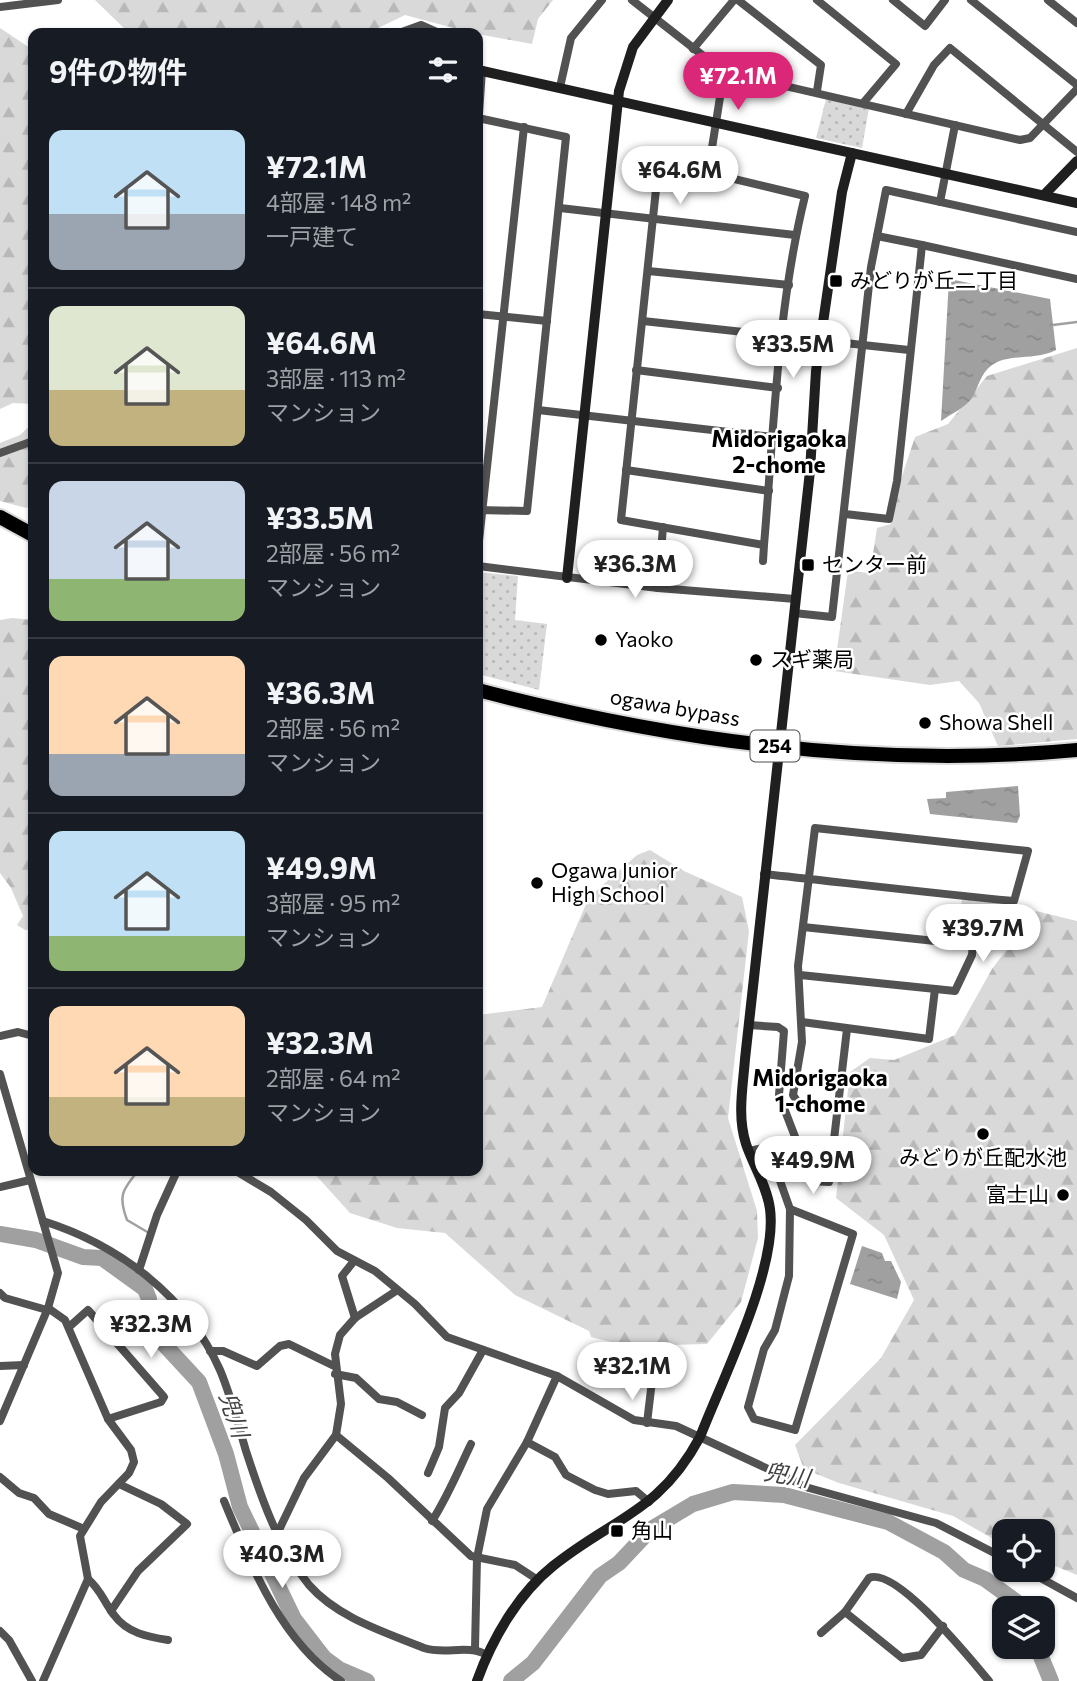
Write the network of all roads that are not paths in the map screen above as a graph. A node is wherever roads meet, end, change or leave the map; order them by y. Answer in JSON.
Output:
{"nodes":[{"id":1,"x":58,"y":0,"type":"edge"},
{"id":2,"x":602,"y":0,"type":"edge"},
{"id":3,"x":632,"y":0,"type":"edge"},
{"id":4,"x":668,"y":0,"type":"edge"},
{"id":5,"x":736,"y":0,"type":"edge"},
{"id":6,"x":817,"y":0,"type":"edge"},
{"id":7,"x":893,"y":0,"type":"edge"},
{"id":8,"x":945,"y":0,"type":"edge"},
{"id":9,"x":971,"y":0,"type":"edge"},
{"id":10,"x":1048,"y":0,"type":"edge"},
{"id":11,"x":0,"y":6,"type":"edge"},
{"id":12,"x":653,"y":18,"type":"junction"},
{"id":13,"x":1077,"y":23,"type":"edge"},
{"id":14,"x":693,"y":49,"type":"junction"},
{"id":15,"x":483,"y":71,"type":"edge"},
{"id":16,"x":724,"y":72,"type":"junction"},
{"id":17,"x":560,"y":87,"type":"junction"},
{"id":18,"x":1077,"y":87,"type":"edge"},
{"id":19,"x":817,"y":91,"type":"junction"},
{"id":20,"x":617,"y":101,"type":"junction"},
{"id":21,"x":864,"y":102,"type":"junction"},
{"id":22,"x":906,"y":114,"type":"junction"},
{"id":23,"x":483,"y":119,"type":"edge"},
{"id":24,"x":1044,"y":122,"type":"junction"},
{"id":25,"x":715,"y":123,"type":"junction"},
{"id":26,"x":955,"y":125,"type":"junction"},
{"id":27,"x":524,"y":127,"type":"junction"},
{"id":28,"x":1077,"y":152,"type":"edge"},
{"id":29,"x":852,"y":153,"type":"junction"},
{"id":30,"x":1077,"y":161,"type":"edge"},
{"id":31,"x":708,"y":173,"type":"junction"},
{"id":32,"x":945,"y":174,"type":"junction"},
{"id":33,"x":1044,"y":195,"type":"junction"},
{"id":34,"x":940,"y":202,"type":"junction"},
{"id":35,"x":1077,"y":203,"type":"edge"},
{"id":36,"x":560,"y":208,"type":"junction"},
{"id":37,"x":605,"y":215,"type":"junction"},
{"id":38,"x":653,"y":218,"type":"junction"},
{"id":39,"x":1077,"y":232,"type":"edge"},
{"id":40,"x":796,"y":235,"type":"junction"},
{"id":41,"x":877,"y":236,"type":"junction"},
{"id":42,"x":922,"y":246,"type":"junction"},
{"id":43,"x":648,"y":271,"type":"junction"},
{"id":44,"x":1077,"y":279,"type":"edge"},
{"id":45,"x":789,"y":285,"type":"junction"},
{"id":46,"x":483,"y":314,"type":"edge"},
{"id":47,"x":504,"y":316,"type":"junction"},
{"id":48,"x":547,"y":321,"type":"junction"},
{"id":49,"x":643,"y":321,"type":"junction"},
{"id":50,"x":782,"y":335,"type":"junction"},
{"id":51,"x":821,"y":340,"type":"junction"},
{"id":52,"x":864,"y":346,"type":"junction"},
{"id":53,"x":909,"y":350,"type":"junction"},
{"id":54,"x":636,"y":370,"type":"junction"},
{"id":55,"x":778,"y":387,"type":"junction"},
{"id":56,"x":538,"y":410,"type":"junction"},
{"id":57,"x":582,"y":413,"type":"junction"},
{"id":58,"x":630,"y":420,"type":"junction"},
{"id":59,"x":774,"y":437,"type":"junction"},
{"id":60,"x":28,"y":443,"type":"edge"},
{"id":61,"x":0,"y":453,"type":"edge"},
{"id":62,"x":626,"y":470,"type":"junction"},
{"id":63,"x":483,"y":487,"type":"edge"},
{"id":64,"x":769,"y":491,"type":"junction"},
{"id":65,"x":483,"y":511,"type":"edge"},
{"id":66,"x":845,"y":514,"type":"junction"},
{"id":67,"x":0,"y":517,"type":"edge"},
{"id":68,"x":663,"y":527,"type":"junction"},
{"id":69,"x":28,"y":532,"type":"edge"},
{"id":70,"x":764,"y":545,"type":"junction"},
{"id":71,"x":763,"y":561,"type":"dead end"},
{"id":72,"x":483,"y":567,"type":"edge"},
{"id":73,"x":567,"y":578,"type":"junction"},
{"id":74,"x":658,"y":588,"type":"junction"},
{"id":75,"x":795,"y":598,"type":"junction"},
{"id":76,"x":794,"y":613,"type":"junction"},
{"id":77,"x":483,"y":691,"type":"edge"},
{"id":78,"x":780,"y":747,"type":"junction"},
{"id":79,"x":1077,"y":750,"type":"edge"},
{"id":80,"x":764,"y":874,"type":"junction"},
{"id":81,"x":809,"y":879,"type":"junction"},
{"id":82,"x":803,"y":927,"type":"junction"},
{"id":83,"x":800,"y":975,"type":"junction"},
{"id":84,"x":935,"y":989,"type":"junction"},
{"id":85,"x":802,"y":1023,"type":"junction"},
{"id":86,"x":750,"y":1025,"type":"junction"},
{"id":87,"x":847,"y":1029,"type":"junction"},
{"id":88,"x":28,"y":1035,"type":"edge"},
{"id":89,"x":0,"y":1036,"type":"edge"},
{"id":90,"x":0,"y":1074,"type":"edge"},
{"id":91,"x":839,"y":1110,"type":"junction"},
{"id":92,"x":749,"y":1151,"type":"junction"},
{"id":93,"x":28,"y":1162,"type":"edge"},
{"id":94,"x":30,"y":1176,"type":"edge"},
{"id":95,"x":175,"y":1176,"type":"edge"},
{"id":96,"x":244,"y":1176,"type":"edge"},
{"id":97,"x":30,"y":1180,"type":"junction"},
{"id":98,"x":0,"y":1187,"type":"edge"},
{"id":99,"x":790,"y":1209,"type":"junction"},
{"id":100,"x":43,"y":1222,"type":"junction"},
{"id":101,"x":354,"y":1261,"type":"junction"},
{"id":102,"x":139,"y":1270,"type":"junction"},
{"id":103,"x":396,"y":1291,"type":"junction"},
{"id":104,"x":1,"y":1296,"type":"edge"},
{"id":105,"x":48,"y":1309,"type":"junction"},
{"id":106,"x":355,"y":1318,"type":"junction"},
{"id":107,"x":69,"y":1327,"type":"junction"},
{"id":108,"x":483,"y":1350,"type":"junction"},
{"id":109,"x":210,"y":1351,"type":"junction"},
{"id":110,"x":668,"y":1352,"type":"dead end"},
{"id":111,"x":24,"y":1365,"type":"junction"},
{"id":112,"x":0,"y":1366,"type":"edge"},
{"id":113,"x":335,"y":1370,"type":"junction"},
{"id":114,"x":557,"y":1376,"type":"junction"},
{"id":115,"x":422,"y":1415,"type":"dead end"},
{"id":116,"x":108,"y":1419,"type":"junction"},
{"id":117,"x":0,"y":1421,"type":"edge"},
{"id":118,"x":647,"y":1423,"type":"junction"},
{"id":119,"x":335,"y":1435,"type":"junction"},
{"id":120,"x":700,"y":1437,"type":"junction"},
{"id":121,"x":527,"y":1442,"type":"junction"},
{"id":122,"x":471,"y":1444,"type":"dead end"},
{"id":123,"x":428,"y":1473,"type":"dead end"},
{"id":124,"x":0,"y":1477,"type":"edge"},
{"id":125,"x":119,"y":1484,"type":"junction"},
{"id":126,"x":224,"y":1501,"type":"dead end"},
{"id":127,"x":649,"y":1502,"type":"junction"},
{"id":128,"x":432,"y":1521,"type":"junction"},
{"id":129,"x":84,"y":1529,"type":"junction"},
{"id":130,"x":278,"y":1532,"type":"junction"},
{"id":131,"x":992,"y":1552,"type":"edge"},
{"id":132,"x":477,"y":1558,"type":"junction"},
{"id":133,"x":88,"y":1579,"type":"junction"},
{"id":134,"x":537,"y":1580,"type":"junction"},
{"id":135,"x":1048,"y":1582,"type":"edge"},
{"id":136,"x":1077,"y":1598,"type":"edge"},
{"id":137,"x":111,"y":1611,"type":"junction"},
{"id":138,"x":845,"y":1612,"type":"junction"},
{"id":139,"x":943,"y":1626,"type":"junction"},
{"id":140,"x":0,"y":1631,"type":"edge"},
{"id":141,"x":821,"y":1633,"type":"dead end"},
{"id":142,"x":168,"y":1640,"type":"dead end"},
{"id":143,"x":475,"y":1648,"type":"junction"},
{"id":144,"x":487,"y":1656,"type":"junction"},
{"id":145,"x":33,"y":1681,"type":"edge"},
{"id":146,"x":43,"y":1681,"type":"edge"},
{"id":147,"x":341,"y":1681,"type":"edge"},
{"id":148,"x":477,"y":1681,"type":"edge"},
{"id":149,"x":989,"y":1681,"type":"edge"}],
"edges":[{"from":1,"to":11,"type":"street"},
{"from":2,"to":17,"type":"street"},
{"from":3,"to":12,"type":"street"},
{"from":4,"to":12,"type":"street"},
{"from":5,"to":14,"type":"street"},
{"from":5,"to":19,"type":"street"},
{"from":6,"to":21,"type":"street"},
{"from":7,"to":8,"type":"street"},
{"from":9,"to":18,"type":"street"},
{"from":10,"to":13,"type":"street"},
{"from":12,"to":14,"type":"street"},
{"from":12,"to":20,"type":"street"},
{"from":14,"to":16,"type":"street"},
{"from":15,"to":17,"type":"street"},
{"from":16,"to":19,"type":"street"},
{"from":16,"to":25,"type":"street"},
{"from":17,"to":20,"type":"street"},
{"from":18,"to":24,"type":"street"},
{"from":19,"to":21,"type":"street"},
{"from":20,"to":25,"type":"street"},
{"from":20,"to":37,"type":"street"},
{"from":21,"to":22,"type":"street"},
{"from":22,"to":24,"type":"street"},
{"from":22,"to":26,"type":"street"},
{"from":23,"to":27,"type":"street"},
{"from":24,"to":26,"type":"street"},
{"from":24,"to":28,"type":"street"},
{"from":25,"to":29,"type":"street"},
{"from":25,"to":31,"type":"street"},
{"from":26,"to":32,"type":"street"},
{"from":27,"to":36,"type":"street"},
{"from":27,"to":47,"type":"street"},
{"from":29,"to":32,"type":"street"},
{"from":29,"to":51,"type":"street"},
{"from":30,"to":33,"type":"street"},
{"from":31,"to":38,"type":"street"},
{"from":31,"to":40,"type":"street"},
{"from":32,"to":33,"type":"street"},
{"from":32,"to":34,"type":"street"},
{"from":33,"to":35,"type":"street"},
{"from":34,"to":39,"type":"street"},
{"from":34,"to":41,"type":"street"},
{"from":36,"to":37,"type":"street"},
{"from":36,"to":48,"type":"street"},
{"from":37,"to":38,"type":"street"},
{"from":37,"to":57,"type":"street"},
{"from":38,"to":40,"type":"street"},
{"from":38,"to":43,"type":"street"},
{"from":40,"to":45,"type":"street"},
{"from":41,"to":42,"type":"street"},
{"from":41,"to":52,"type":"street"},
{"from":42,"to":44,"type":"street"},
{"from":42,"to":53,"type":"street"},
{"from":43,"to":45,"type":"street"},
{"from":43,"to":49,"type":"street"},
{"from":45,"to":50,"type":"street"},
{"from":46,"to":47,"type":"street"},
{"from":47,"to":48,"type":"street"},
{"from":47,"to":63,"type":"street"},
{"from":48,"to":56,"type":"street"},
{"from":49,"to":50,"type":"street"},
{"from":49,"to":54,"type":"street"},
{"from":50,"to":51,"type":"street"},
{"from":50,"to":55,"type":"street"},
{"from":51,"to":52,"type":"street"},
{"from":51,"to":75,"type":"street"},
{"from":52,"to":53,"type":"street"},
{"from":52,"to":66,"type":"street"},
{"from":53,"to":66,"type":"street"},
{"from":54,"to":55,"type":"street"},
{"from":54,"to":58,"type":"street"},
{"from":55,"to":59,"type":"street"},
{"from":56,"to":57,"type":"street"},
{"from":56,"to":65,"type":"street"},
{"from":57,"to":58,"type":"street"},
{"from":57,"to":73,"type":"street"},
{"from":58,"to":59,"type":"street"},
{"from":58,"to":62,"type":"street"},
{"from":59,"to":64,"type":"street"},
{"from":60,"to":61,"type":"street"},
{"from":62,"to":64,"type":"street"},
{"from":62,"to":68,"type":"street"},
{"from":64,"to":70,"type":"street"},
{"from":66,"to":76,"type":"street"},
{"from":67,"to":69,"type":"highway"},
{"from":68,"to":70,"type":"street"},
{"from":68,"to":74,"type":"street"},
{"from":70,"to":71,"type":"street"},
{"from":72,"to":73,"type":"street"},
{"from":73,"to":74,"type":"street"},
{"from":74,"to":75,"type":"street"},
{"from":75,"to":76,"type":"street"},
{"from":76,"to":78,"type":"street"},
{"from":77,"to":78,"type":"highway","name":"ogawa bypass","number":"254"},
{"from":78,"to":79,"type":"highway","name":"ogawa bypass","number":"254"},
{"from":78,"to":80,"type":"street"},
{"from":80,"to":81,"type":"street"},
{"from":80,"to":86,"type":"street"},
{"from":81,"to":81,"type":"street"},
{"from":81,"to":82,"type":"street"},
{"from":82,"to":83,"type":"street"},
{"from":82,"to":84,"type":"street"},
{"from":83,"to":84,"type":"street"},
{"from":83,"to":85,"type":"street"},
{"from":84,"to":87,"type":"street"},
{"from":85,"to":87,"type":"street"},
{"from":85,"to":91,"type":"street"},
{"from":86,"to":91,"type":"street"},
{"from":86,"to":92,"type":"street"},
{"from":87,"to":91,"type":"street"},
{"from":88,"to":89,"type":"street"},
{"from":90,"to":93,"type":"street"},
{"from":92,"to":99,"type":"street"},
{"from":92,"to":120,"type":"street"},
{"from":94,"to":97,"type":"street"},
{"from":95,"to":102,"type":"street"},
{"from":96,"to":101,"type":"street"},
{"from":97,"to":98,"type":"street"},
{"from":97,"to":100,"type":"street"},
{"from":99,"to":99,"type":"street"},
{"from":100,"to":102,"type":"street"},
{"from":100,"to":105,"type":"street"},
{"from":101,"to":103,"type":"street"},
{"from":101,"to":106,"type":"street"},
{"from":102,"to":109,"type":"street"},
{"from":103,"to":106,"type":"street"},
{"from":103,"to":108,"type":"street"},
{"from":104,"to":105,"type":"street"},
{"from":105,"to":107,"type":"street"},
{"from":105,"to":111,"type":"street"},
{"from":106,"to":113,"type":"street"},
{"from":107,"to":116,"type":"street"},
{"from":107,"to":116,"type":"street"},
{"from":108,"to":114,"type":"street"},
{"from":108,"to":123,"type":"street"},
{"from":109,"to":113,"type":"street"},
{"from":109,"to":130,"type":"street"},
{"from":110,"to":118,"type":"street"},
{"from":111,"to":112,"type":"street"},
{"from":111,"to":117,"type":"street"},
{"from":113,"to":115,"type":"street"},
{"from":113,"to":119,"type":"street"},
{"from":114,"to":118,"type":"street"},
{"from":114,"to":121,"type":"street"},
{"from":116,"to":125,"type":"street"},
{"from":118,"to":120,"type":"street"},
{"from":119,"to":128,"type":"street"},
{"from":119,"to":130,"type":"street"},
{"from":120,"to":127,"type":"street"},
{"from":120,"to":131,"type":"street"},
{"from":121,"to":127,"type":"street"},
{"from":121,"to":132,"type":"street"},
{"from":122,"to":128,"type":"street"},
{"from":124,"to":129,"type":"street"},
{"from":125,"to":129,"type":"street"},
{"from":125,"to":137,"type":"street"},
{"from":126,"to":147,"type":"street"},
{"from":127,"to":134,"type":"street"},
{"from":128,"to":132,"type":"street"},
{"from":129,"to":133,"type":"street"},
{"from":130,"to":143,"type":"street"},
{"from":132,"to":134,"type":"street"},
{"from":132,"to":143,"type":"street"},
{"from":133,"to":137,"type":"street"},
{"from":133,"to":146,"type":"street"},
{"from":134,"to":144,"type":"street"},
{"from":135,"to":136,"type":"street"},
{"from":137,"to":142,"type":"street"},
{"from":138,"to":139,"type":"street"},
{"from":138,"to":139,"type":"street"},
{"from":138,"to":141,"type":"street"},
{"from":139,"to":149,"type":"street"},
{"from":140,"to":145,"type":"street"},
{"from":143,"to":144,"type":"street"},
{"from":144,"to":148,"type":"street"}]}
